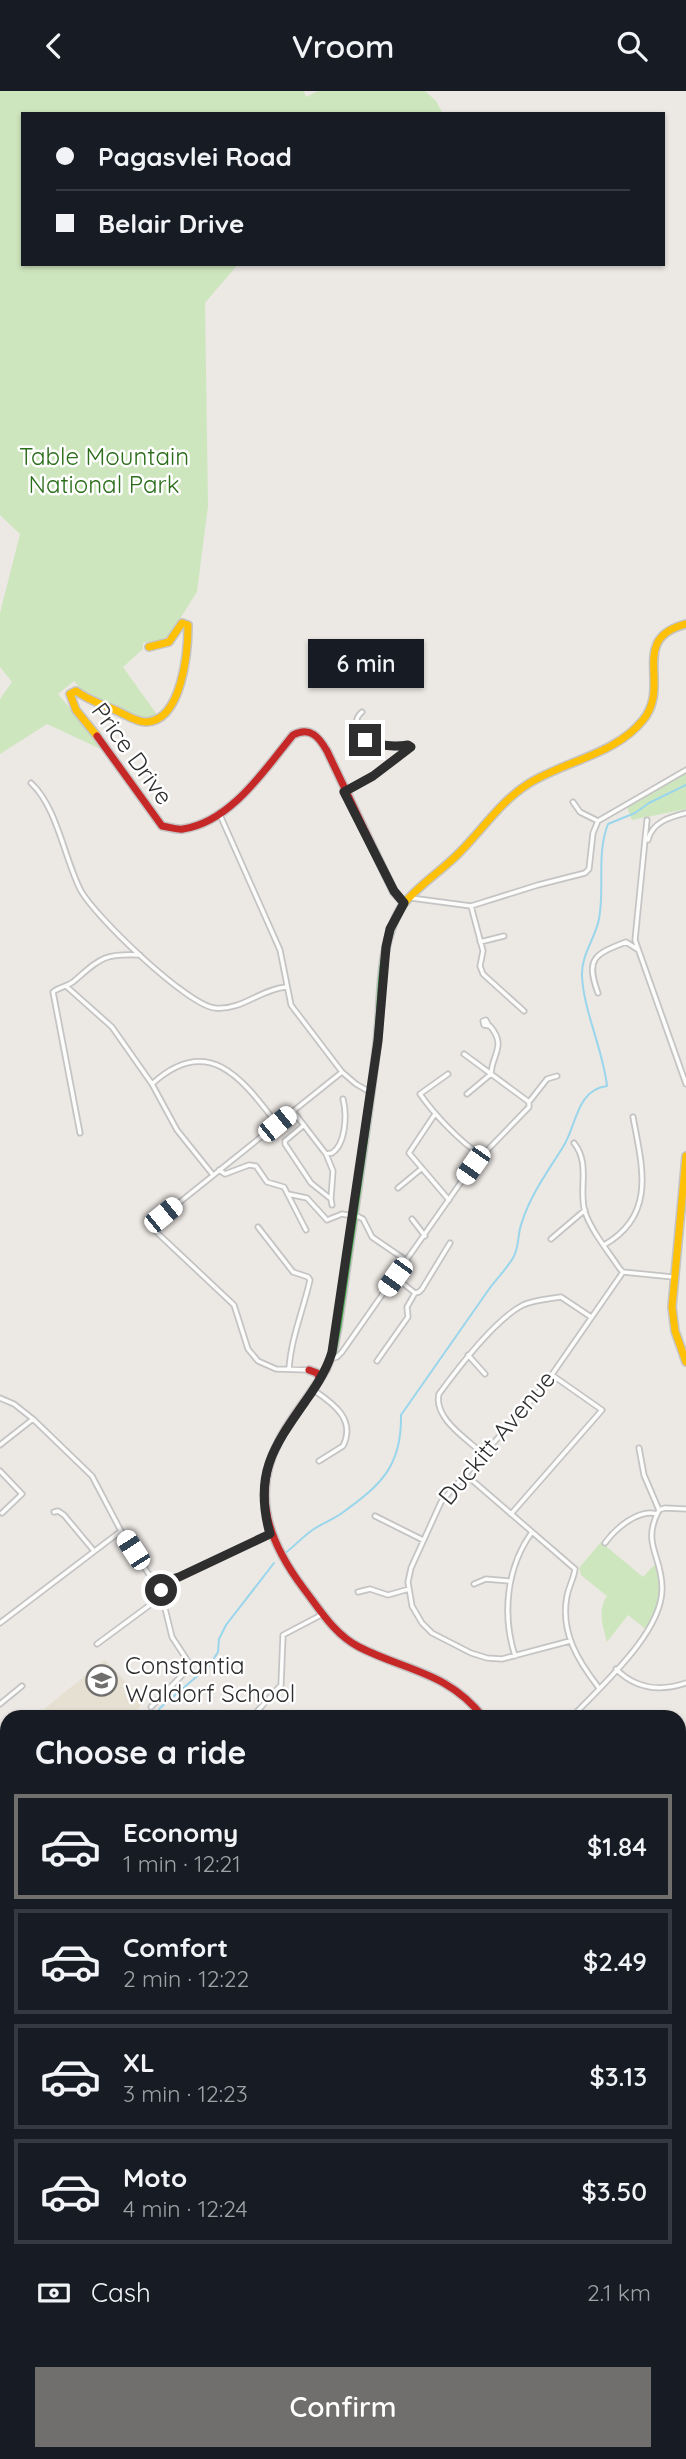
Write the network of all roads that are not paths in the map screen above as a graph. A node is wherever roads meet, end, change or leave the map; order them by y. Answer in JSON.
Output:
{"nodes":[{"id":1,"x":686,"y":624,"type":"edge"},
{"id":2,"x":149,"y":647,"type":"dead end"},
{"id":3,"x":362,"y":712,"type":"dead end"},
{"id":4,"x":686,"y":770,"type":"edge"},
{"id":5,"x":31,"y":783,"type":"dead end"},
{"id":6,"x":344,"y":792,"type":"junction"},
{"id":7,"x":573,"y":802,"type":"dead end"},
{"id":8,"x":686,"y":813,"type":"edge"},
{"id":9,"x":220,"y":815,"type":"junction"},
{"id":10,"x":647,"y":820,"type":"dead end"},
{"id":11,"x":598,"y":821,"type":"junction"},
{"id":12,"x":642,"y":877,"type":"junction"},
{"id":13,"x":406,"y":900,"type":"junction"},
{"id":14,"x":471,"y":906,"type":"junction"},
{"id":15,"x":504,"y":936,"type":"dead end"},
{"id":16,"x":480,"y":942,"type":"junction"},
{"id":17,"x":637,"y":949,"type":"junction"},
{"id":18,"x":142,"y":955,"type":"junction"},
{"id":19,"x":66,"y":986,"type":"junction"},
{"id":20,"x":286,"y":986,"type":"junction"},
{"id":21,"x":598,"y":993,"type":"dead end"},
{"id":22,"x":524,"y":1011,"type":"dead end"},
{"id":23,"x":489,"y":1025,"type":"dead end"},
{"id":24,"x":464,"y":1054,"type":"dead end"},
{"id":25,"x":342,"y":1072,"type":"junction"},
{"id":26,"x":448,"y":1074,"type":"dead end"},
{"id":27,"x":491,"y":1074,"type":"junction"},
{"id":28,"x":557,"y":1076,"type":"dead end"},
{"id":29,"x":152,"y":1084,"type":"junction"},
{"id":30,"x":686,"y":1084,"type":"edge"},
{"id":31,"x":370,"y":1092,"type":"junction"},
{"id":32,"x":467,"y":1094,"type":"dead end"},
{"id":33,"x":343,"y":1099,"type":"dead end"},
{"id":34,"x":529,"y":1102,"type":"junction"},
{"id":35,"x":293,"y":1111,"type":"junction"},
{"id":36,"x":435,"y":1114,"type":"junction"},
{"id":37,"x":633,"y":1117,"type":"dead end"},
{"id":38,"x":277,"y":1124,"type":"junction"},
{"id":39,"x":304,"y":1125,"type":"junction"},
{"id":40,"x":80,"y":1133,"type":"dead end"},
{"id":41,"x":574,"y":1143,"type":"dead end"},
{"id":42,"x":326,"y":1154,"type":"junction"},
{"id":43,"x":481,"y":1155,"type":"junction"},
{"id":44,"x":686,"y":1156,"type":"edge"},
{"id":45,"x":421,"y":1169,"type":"junction"},
{"id":46,"x":219,"y":1170,"type":"junction"},
{"id":47,"x":212,"y":1175,"type":"junction"},
{"id":48,"x":398,"y":1188,"type":"dead end"},
{"id":49,"x":288,"y":1194,"type":"junction"},
{"id":50,"x":331,"y":1199,"type":"junction"},
{"id":51,"x":449,"y":1200,"type":"junction"},
{"id":52,"x":332,"y":1205,"type":"dead end"},
{"id":53,"x":585,"y":1210,"type":"junction"},
{"id":54,"x":353,"y":1215,"type":"junction"},
{"id":55,"x":412,"y":1219,"type":"dead end"},
{"id":56,"x":258,"y":1227,"type":"dead end"},
{"id":57,"x":306,"y":1230,"type":"dead end"},
{"id":58,"x":425,"y":1236,"type":"junction"},
{"id":59,"x":551,"y":1239,"type":"dead end"},
{"id":60,"x":450,"y":1243,"type":"dead end"},
{"id":61,"x":604,"y":1245,"type":"junction"},
{"id":62,"x":407,"y":1261,"type":"junction"},
{"id":63,"x":622,"y":1272,"type":"junction"},
{"id":64,"x":395,"y":1277,"type":"junction"},
{"id":65,"x":674,"y":1277,"type":"junction"},
{"id":66,"x":415,"y":1293,"type":"junction"},
{"id":67,"x":591,"y":1317,"type":"junction"},
{"id":68,"x":468,"y":1355,"type":"junction"},
{"id":69,"x":331,"y":1359,"type":"junction"},
{"id":70,"x":377,"y":1361,"type":"dead end"},
{"id":71,"x":686,"y":1362,"type":"edge"},
{"id":72,"x":289,"y":1369,"type":"junction"},
{"id":73,"x":309,"y":1370,"type":"junction"},
{"id":74,"x":325,"y":1370,"type":"junction"},
{"id":75,"x":485,"y":1374,"type":"dead end"},
{"id":76,"x":552,"y":1375,"type":"junction"},
{"id":77,"x":320,"y":1379,"type":"junction"},
{"id":78,"x":313,"y":1389,"type":"junction"},
{"id":79,"x":0,"y":1398,"type":"edge"},
{"id":80,"x":33,"y":1419,"type":"junction"},
{"id":81,"x":0,"y":1445,"type":"edge"},
{"id":82,"x":639,"y":1448,"type":"dead end"},
{"id":83,"x":483,"y":1454,"type":"junction"},
{"id":84,"x":319,"y":1461,"type":"dead end"},
{"id":85,"x":0,"y":1471,"type":"edge"},
{"id":86,"x":464,"y":1473,"type":"junction"},
{"id":87,"x":686,"y":1509,"type":"edge"},
{"id":88,"x":54,"y":1512,"type":"dead end"},
{"id":89,"x":658,"y":1512,"type":"junction"},
{"id":90,"x":2,"y":1513,"type":"dead end"},
{"id":91,"x":511,"y":1514,"type":"junction"},
{"id":92,"x":375,"y":1516,"type":"dead end"},
{"id":93,"x":121,"y":1531,"type":"junction"},
{"id":94,"x":532,"y":1532,"type":"junction"},
{"id":95,"x":270,"y":1534,"type":"junction"},
{"id":96,"x":424,"y":1540,"type":"junction"},
{"id":97,"x":605,"y":1543,"type":"dead end"},
{"id":98,"x":94,"y":1551,"type":"junction"},
{"id":99,"x":510,"y":1581,"type":"junction"},
{"id":100,"x":162,"y":1582,"type":"junction"},
{"id":101,"x":474,"y":1584,"type":"dead end"},
{"id":102,"x":408,"y":1590,"type":"junction"},
{"id":103,"x":358,"y":1592,"type":"dead end"},
{"id":104,"x":162,"y":1596,"type":"junction"},
{"id":105,"x":323,"y":1614,"type":"junction"},
{"id":106,"x":0,"y":1623,"type":"edge"},
{"id":107,"x":570,"y":1641,"type":"junction"},
{"id":108,"x":97,"y":1644,"type":"dead end"},
{"id":109,"x":515,"y":1656,"type":"junction"},
{"id":110,"x":616,"y":1669,"type":"junction"},
{"id":111,"x":686,"y":1683,"type":"edge"},
{"id":112,"x":22,"y":1686,"type":"dead end"},
{"id":113,"x":599,"y":1688,"type":"junction"},
{"id":114,"x":0,"y":1704,"type":"edge"},
{"id":115,"x":151,"y":1707,"type":"dead end"},
{"id":116,"x":259,"y":1710,"type":"edge"},
{"id":117,"x":478,"y":1710,"type":"edge"},
{"id":118,"x":579,"y":1710,"type":"edge"}],
"edges":[{"from":1,"to":13,"type":"main road"},
{"from":2,"to":9,"type":"main road","name":"Price Drive"},
{"from":3,"to":6,"type":"street"},
{"from":4,"to":11,"type":"street"},
{"from":5,"to":18,"type":"street"},
{"from":6,"to":9,"type":"main road"},
{"from":6,"to":13,"type":"main road"},
{"from":7,"to":11,"type":"street"},
{"from":8,"to":12,"type":"street"},
{"from":9,"to":20,"type":"street"},
{"from":10,"to":12,"type":"street"},
{"from":11,"to":14,"type":"street"},
{"from":12,"to":17,"type":"street"},
{"from":13,"to":14,"type":"street"},
{"from":13,"to":31,"type":"main road"},
{"from":14,"to":16,"type":"street"},
{"from":15,"to":16,"type":"street"},
{"from":16,"to":22,"type":"street"},
{"from":17,"to":21,"type":"street"},
{"from":17,"to":30,"type":"street"},
{"from":18,"to":19,"type":"street"},
{"from":18,"to":20,"type":"street"},
{"from":19,"to":29,"type":"street"},
{"from":19,"to":40,"type":"street"},
{"from":20,"to":25,"type":"street"},
{"from":23,"to":27,"type":"street"},
{"from":24,"to":27,"type":"street"},
{"from":25,"to":31,"type":"street"},
{"from":25,"to":35,"type":"street"},
{"from":26,"to":36,"type":"street"},
{"from":27,"to":32,"type":"street"},
{"from":27,"to":34,"type":"street"},
{"from":28,"to":34,"type":"street"},
{"from":29,"to":38,"type":"street"},
{"from":29,"to":47,"type":"street"},
{"from":31,"to":54,"type":"main road"},
{"from":33,"to":42,"type":"street"},
{"from":34,"to":43,"type":"street"},
{"from":35,"to":38,"type":"street"},
{"from":35,"to":39,"type":"street"},
{"from":36,"to":43,"type":"street"},
{"from":36,"to":45,"type":"street"},
{"from":37,"to":61,"type":"street"},
{"from":38,"to":46,"type":"street"},
{"from":39,"to":42,"type":"street"},
{"from":39,"to":50,"type":"street"},
{"from":41,"to":53,"type":"street"},
{"from":42,"to":50,"type":"street"},
{"from":43,"to":51,"type":"street"},
{"from":44,"to":65,"type":"main road"},
{"from":45,"to":48,"type":"street"},
{"from":45,"to":51,"type":"street"},
{"from":46,"to":47,"type":"street"},
{"from":46,"to":49,"type":"street"},
{"from":47,"to":72,"type":"street"},
{"from":49,"to":54,"type":"street"},
{"from":49,"to":57,"type":"street"},
{"from":50,"to":52,"type":"street"},
{"from":51,"to":58,"type":"street"},
{"from":53,"to":59,"type":"street"},
{"from":53,"to":61,"type":"street"},
{"from":54,"to":62,"type":"street"},
{"from":54,"to":69,"type":"main road"},
{"from":55,"to":58,"type":"street"},
{"from":56,"to":72,"type":"street"},
{"from":58,"to":62,"type":"street"},
{"from":60,"to":66,"type":"street"},
{"from":61,"to":63,"type":"street"},
{"from":62,"to":64,"type":"street"},
{"from":63,"to":65,"type":"street"},
{"from":63,"to":67,"type":"street","name":"Duckitt Avenue"},
{"from":64,"to":66,"type":"street"},
{"from":64,"to":69,"type":"street"},
{"from":65,"to":71,"type":"main road"},
{"from":66,"to":70,"type":"street"},
{"from":67,"to":68,"type":"street"},
{"from":67,"to":76,"type":"street","name":"Duckitt Avenue"},
{"from":68,"to":75,"type":"street"},
{"from":68,"to":83,"type":"street"},
{"from":69,"to":74,"type":"main road"},
{"from":72,"to":73,"type":"street"},
{"from":73,"to":74,"type":"street"},
{"from":73,"to":77,"type":"main road"},
{"from":74,"to":77,"type":"main road"},
{"from":76,"to":83,"type":"street","name":"Duckitt Avenue"},
{"from":76,"to":91,"type":"street"},
{"from":77,"to":78,"type":"main road"},
{"from":78,"to":84,"type":"street"},
{"from":78,"to":95,"type":"main road"},
{"from":79,"to":80,"type":"street"},
{"from":80,"to":81,"type":"street"},
{"from":80,"to":93,"type":"street"},
{"from":82,"to":89,"type":"street"},
{"from":83,"to":86,"type":"street","name":"Duckitt Avenue"},
{"from":85,"to":90,"type":"street"},
{"from":86,"to":91,"type":"street"},
{"from":86,"to":96,"type":"street","name":"Duckitt Avenue"},
{"from":87,"to":89,"type":"street"},
{"from":88,"to":98,"type":"street"},
{"from":89,"to":97,"type":"street"},
{"from":89,"to":110,"type":"street"},
{"from":91,"to":94,"type":"street"},
{"from":92,"to":96,"type":"street"},
{"from":93,"to":98,"type":"street"},
{"from":93,"to":100,"type":"street"},
{"from":94,"to":99,"type":"street"},
{"from":94,"to":107,"type":"street"},
{"from":95,"to":100,"type":"street"},
{"from":95,"to":105,"type":"main road"},
{"from":96,"to":102,"type":"street","name":"Duckitt Avenue"},
{"from":98,"to":106,"type":"street"},
{"from":99,"to":101,"type":"street"},
{"from":99,"to":109,"type":"street"},
{"from":100,"to":104,"type":"street"},
{"from":102,"to":103,"type":"street"},
{"from":102,"to":109,"type":"street"},
{"from":104,"to":108,"type":"street"},
{"from":104,"to":115,"type":"street"},
{"from":105,"to":116,"type":"street"},
{"from":105,"to":117,"type":"main road"},
{"from":107,"to":109,"type":"street"},
{"from":107,"to":113,"type":"street"},
{"from":110,"to":111,"type":"street"},
{"from":110,"to":113,"type":"street"},
{"from":112,"to":114,"type":"street"},
{"from":113,"to":118,"type":"street"}]}
